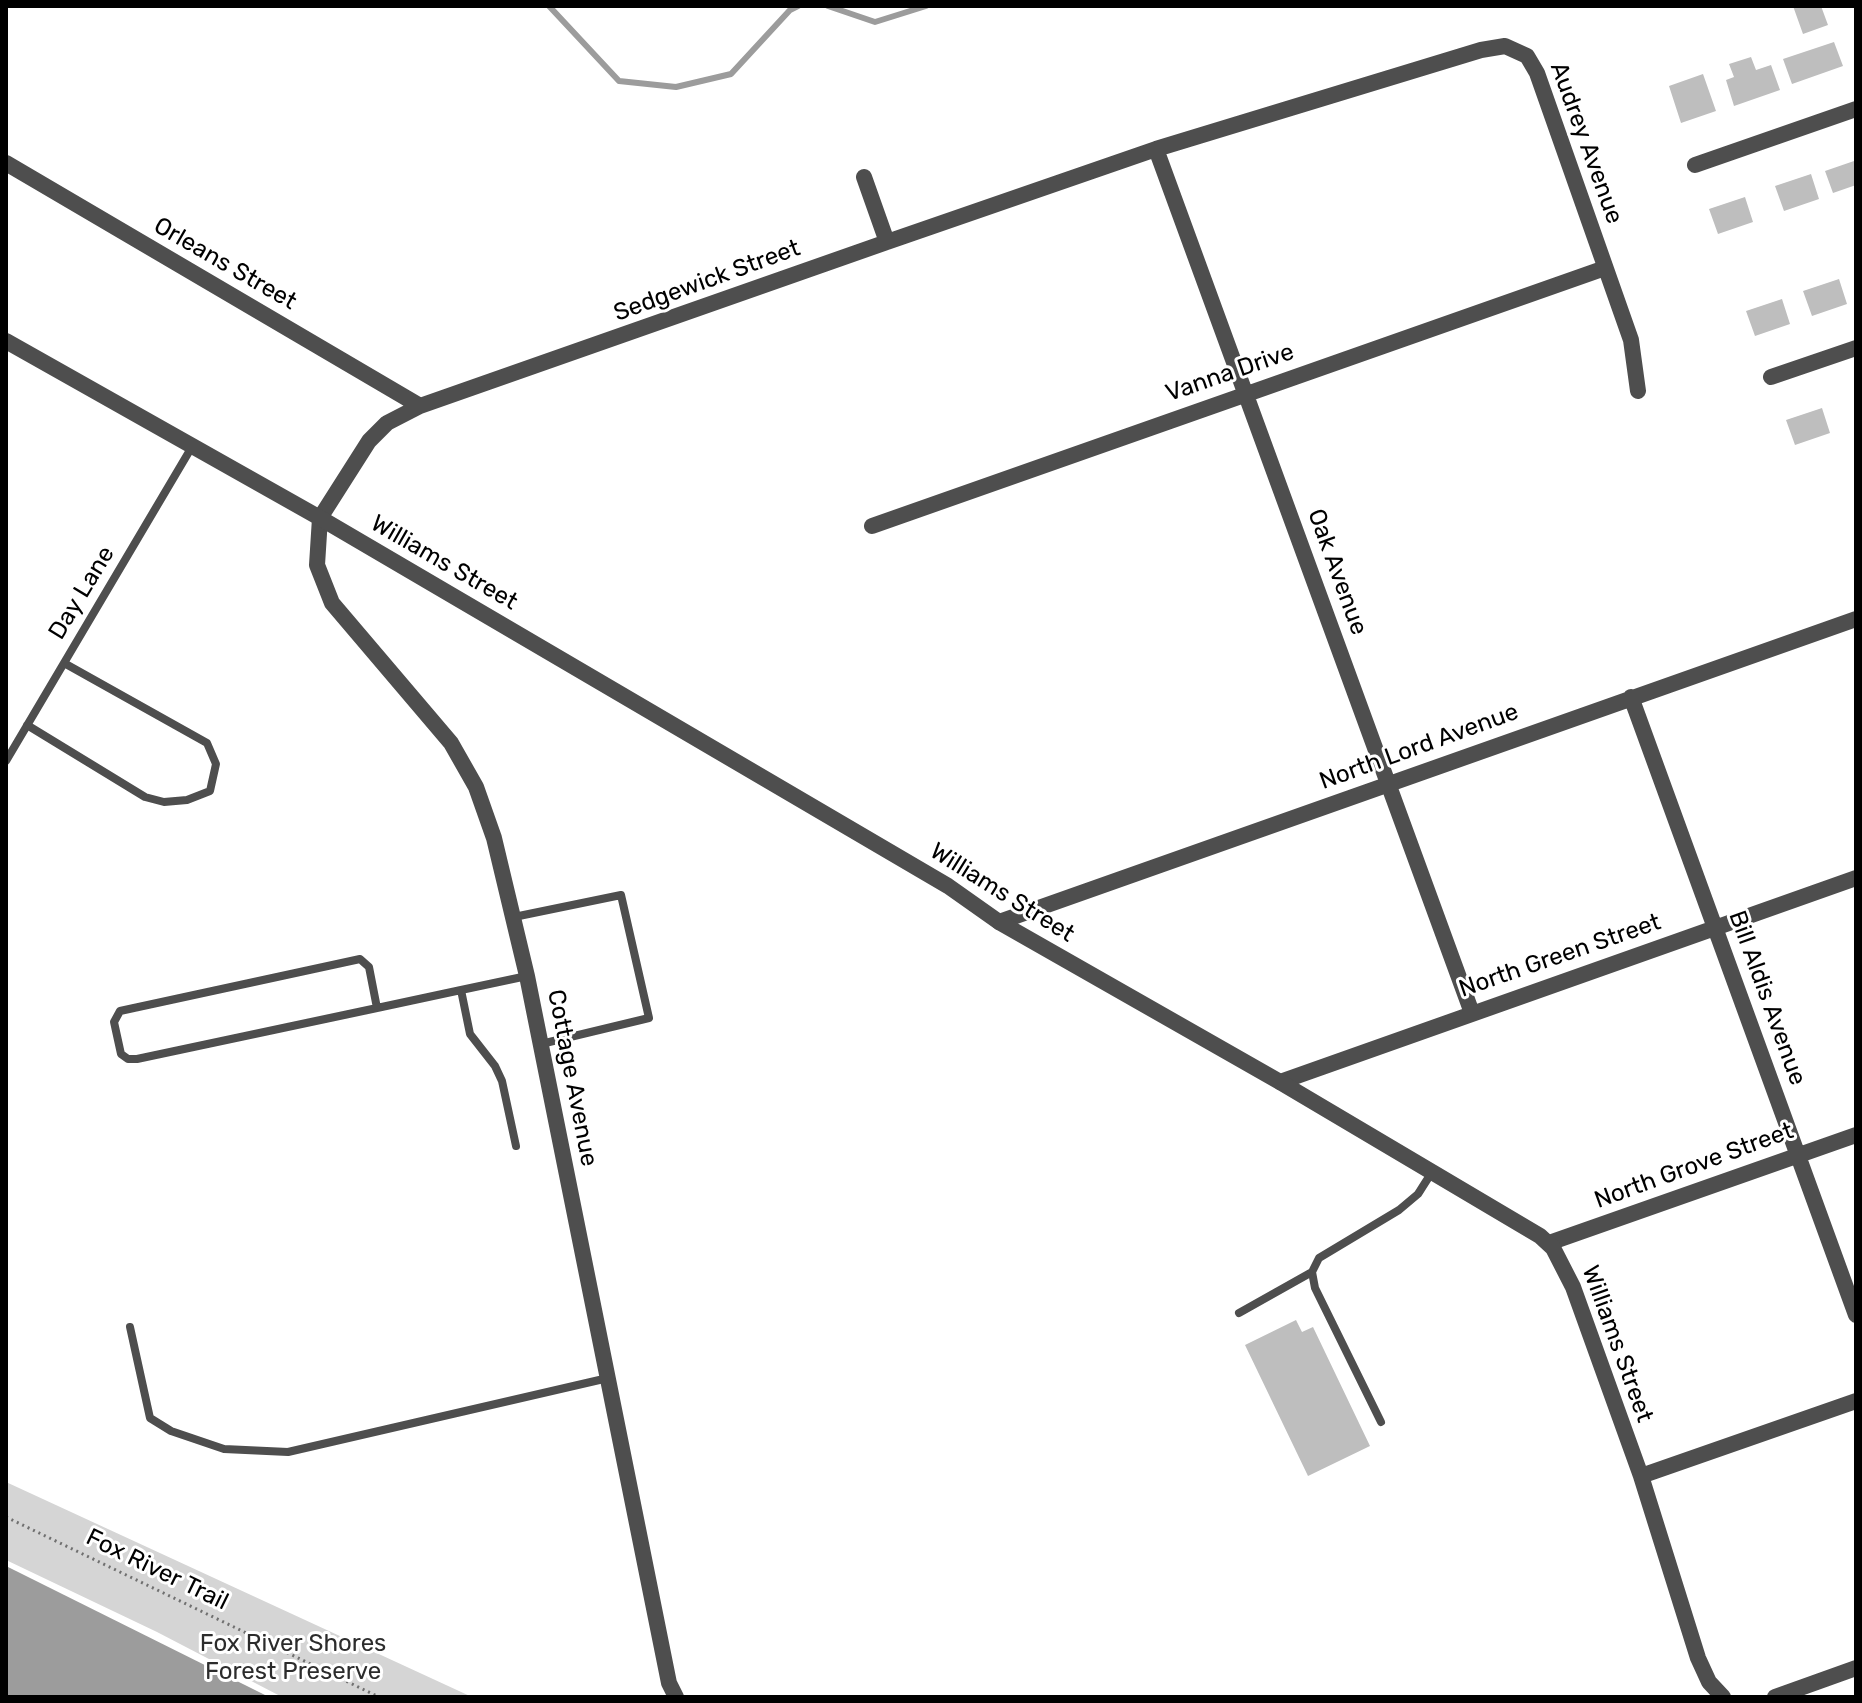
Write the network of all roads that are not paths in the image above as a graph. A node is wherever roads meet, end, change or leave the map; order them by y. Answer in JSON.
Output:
{"nodes":[{"id":1,"x":1856,"y":109,"type":"edge"},
{"id":2,"x":1156,"y":149,"type":"junction"},
{"id":3,"x":6,"y":163,"type":"edge"},
{"id":4,"x":1695,"y":165,"type":"dead end"},
{"id":5,"x":864,"y":177,"type":"dead end"},
{"id":6,"x":887,"y":242,"type":"junction"},
{"id":7,"x":1605,"y":268,"type":"junction"},
{"id":8,"x":6,"y":341,"type":"edge"},
{"id":9,"x":1856,"y":348,"type":"edge"},
{"id":10,"x":1771,"y":377,"type":"dead end"},
{"id":11,"x":1638,"y":391,"type":"dead end"},
{"id":12,"x":1246,"y":393,"type":"junction"},
{"id":13,"x":420,"y":406,"type":"junction"},
{"id":14,"x":193,"y":445,"type":"junction"},
{"id":15,"x":320,"y":518,"type":"junction"},
{"id":16,"x":872,"y":526,"type":"dead end"},
{"id":17,"x":1856,"y":619,"type":"edge"},
{"id":18,"x":64,"y":663,"type":"junction"},
{"id":19,"x":1631,"y":697,"type":"junction"},
{"id":20,"x":27,"y":725,"type":"junction"},
{"id":21,"x":6,"y":761,"type":"edge"},
{"id":22,"x":1389,"y":783,"type":"junction"},
{"id":23,"x":1856,"y":878,"type":"edge"},
{"id":24,"x":514,"y":917,"type":"junction"},
{"id":25,"x":999,"y":922,"type":"junction"},
{"id":26,"x":1716,"y":928,"type":"junction"},
{"id":27,"x":527,"y":976,"type":"junction"},
{"id":28,"x":461,"y":990,"type":"junction"},
{"id":29,"x":377,"y":1008,"type":"junction"},
{"id":30,"x":1472,"y":1013,"type":"junction"},
{"id":31,"x":540,"y":1044,"type":"junction"},
{"id":32,"x":1280,"y":1082,"type":"junction"},
{"id":33,"x":1856,"y":1135,"type":"edge"},
{"id":34,"x":516,"y":1146,"type":"dead end"},
{"id":35,"x":1798,"y":1155,"type":"junction"},
{"id":36,"x":1433,"y":1172,"type":"junction"},
{"id":37,"x":1549,"y":1243,"type":"junction"},
{"id":38,"x":1312,"y":1272,"type":"junction"},
{"id":39,"x":1239,"y":1313,"type":"dead end"},
{"id":40,"x":1856,"y":1315,"type":"edge"},
{"id":41,"x":130,"y":1327,"type":"dead end"},
{"id":42,"x":608,"y":1378,"type":"junction"},
{"id":43,"x":1856,"y":1401,"type":"edge"},
{"id":44,"x":1381,"y":1422,"type":"dead end"},
{"id":45,"x":1641,"y":1476,"type":"junction"},
{"id":46,"x":1856,"y":1668,"type":"edge"},
{"id":47,"x":676,"y":1697,"type":"edge"},
{"id":48,"x":1723,"y":1697,"type":"edge"},
{"id":49,"x":1775,"y":1697,"type":"edge"}],
"edges":[{"from":1,"to":4,"type":"street"},
{"from":2,"to":6,"type":"street","name":"Sedgewick Street"},
{"from":2,"to":7,"type":"street","name":"Audrey Avenue"},
{"from":2,"to":12,"type":"street","name":"Oak Avenue"},
{"from":3,"to":13,"type":"street","name":"Orleans Street"},
{"from":5,"to":6,"type":"street"},
{"from":6,"to":13,"type":"street","name":"Sedgewick Street"},
{"from":7,"to":11,"type":"street","name":"Audrey Avenue"},
{"from":7,"to":12,"type":"street","name":"Vanna Drive"},
{"from":8,"to":14,"type":"street","name":"Williams Street"},
{"from":9,"to":10,"type":"street"},
{"from":12,"to":16,"type":"street","name":"Vanna Drive"},
{"from":12,"to":22,"type":"street","name":"Oak Avenue"},
{"from":13,"to":15,"type":"street","name":"Sedgewick Street"},
{"from":14,"to":15,"type":"street","name":"Williams Street"},
{"from":14,"to":18,"type":"lane","name":"Day Lane"},
{"from":15,"to":24,"type":"street","name":"Cottage Avenue"},
{"from":15,"to":25,"type":"street","name":"Williams Street"},
{"from":17,"to":19,"type":"street","name":"North Lord Avenue"},
{"from":18,"to":20,"type":"lane","name":"Day Lane"},
{"from":18,"to":20,"type":"lane"},
{"from":19,"to":22,"type":"street","name":"North Lord Avenue"},
{"from":19,"to":26,"type":"street","name":"Bill Aldis Avenue"},
{"from":20,"to":21,"type":"lane","name":"Day Lane"},
{"from":22,"to":25,"type":"street","name":"North Lord Avenue"},
{"from":22,"to":30,"type":"street","name":"Oak Avenue"},
{"from":23,"to":26,"type":"street","name":"North Green Street"},
{"from":24,"to":27,"type":"street","name":"Cottage Avenue"},
{"from":24,"to":31,"type":"lane"},
{"from":25,"to":32,"type":"street","name":"Williams Street"},
{"from":26,"to":30,"type":"street","name":"North Green Street"},
{"from":26,"to":35,"type":"street","name":"Bill Aldis Avenue"},
{"from":27,"to":28,"type":"lane"},
{"from":27,"to":31,"type":"street","name":"Cottage Avenue"},
{"from":28,"to":29,"type":"lane"},
{"from":28,"to":34,"type":"lane"},
{"from":29,"to":29,"type":"lane"},
{"from":30,"to":32,"type":"street","name":"North Green Street"},
{"from":31,"to":42,"type":"street","name":"Cottage Avenue"},
{"from":32,"to":36,"type":"street","name":"Williams Street"},
{"from":33,"to":35,"type":"street","name":"North Grove Street"},
{"from":35,"to":37,"type":"street","name":"North Grove Street"},
{"from":35,"to":40,"type":"street","name":"Bill Aldis Avenue"},
{"from":36,"to":37,"type":"street","name":"Williams Street"},
{"from":36,"to":38,"type":"lane"},
{"from":37,"to":45,"type":"street","name":"Williams Street"},
{"from":38,"to":39,"type":"lane"},
{"from":38,"to":44,"type":"lane"},
{"from":41,"to":42,"type":"lane"},
{"from":42,"to":47,"type":"street","name":"Cottage Avenue"},
{"from":43,"to":45,"type":"street"},
{"from":45,"to":48,"type":"street","name":"Williams Street"},
{"from":46,"to":49,"type":"street"}]}
